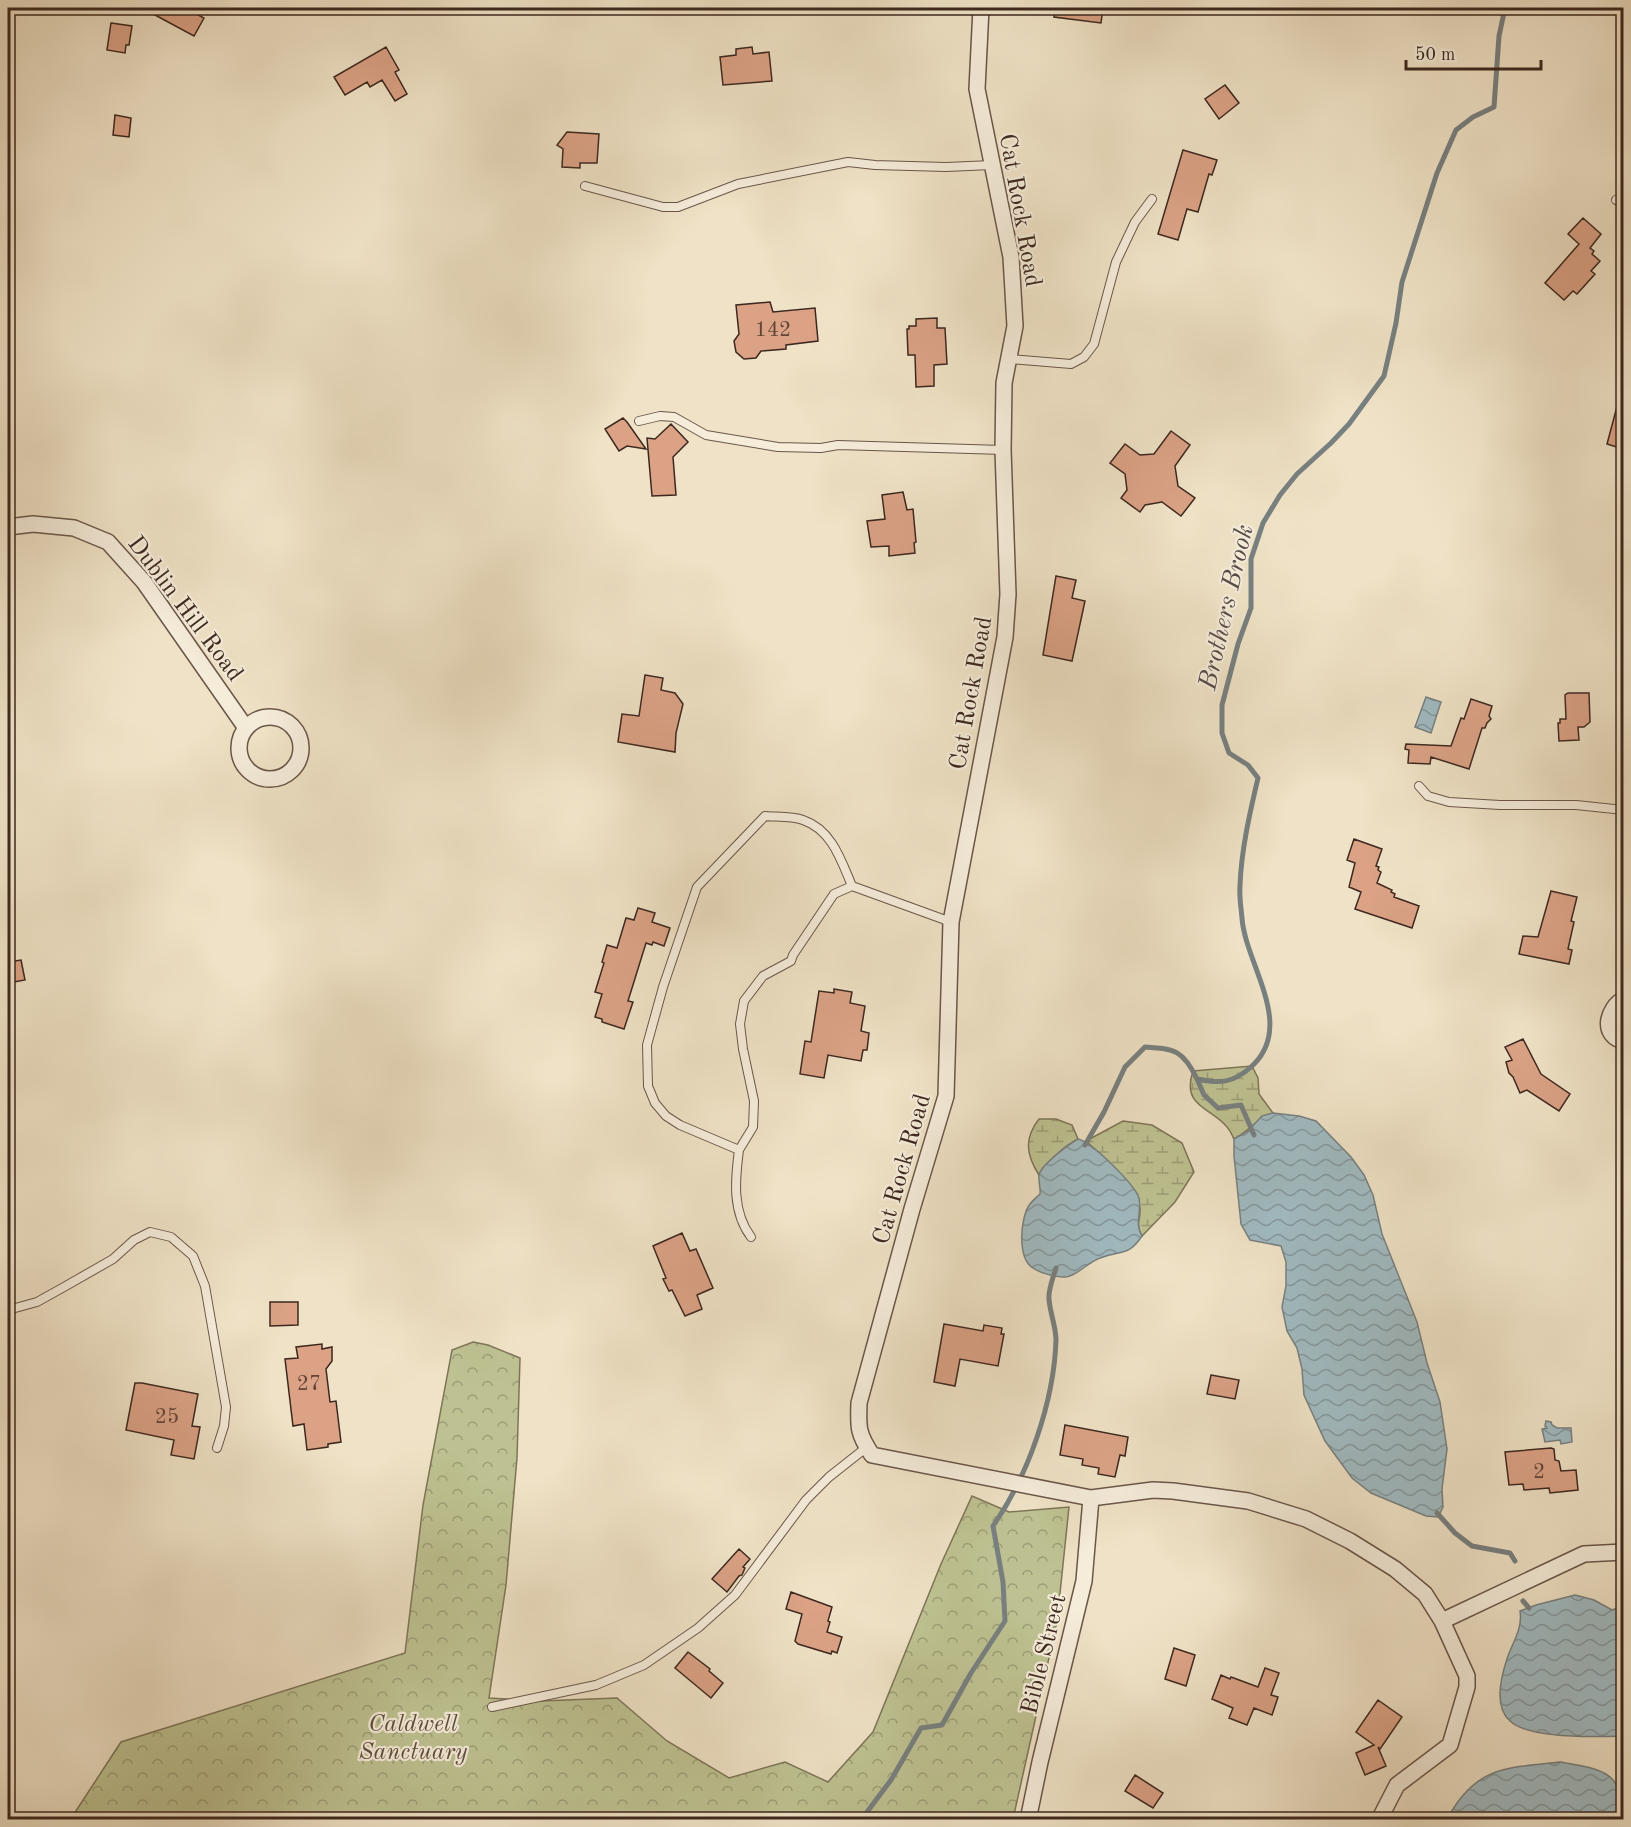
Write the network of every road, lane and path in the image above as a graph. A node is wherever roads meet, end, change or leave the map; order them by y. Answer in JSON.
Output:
{"nodes":[{"id":1,"x":981,"y":8,"type":"edge"},
{"id":2,"x":992,"y":165,"type":"junction"},
{"id":3,"x":585,"y":186,"type":"dead end"},
{"id":4,"x":1152,"y":199,"type":"dead end"},
{"id":5,"x":1009,"y":359,"type":"junction"},
{"id":6,"x":639,"y":421,"type":"dead end"},
{"id":7,"x":1003,"y":450,"type":"junction"},
{"id":8,"x":8,"y":527,"type":"edge"},
{"id":9,"x":246,"y":728,"type":"junction"},
{"id":10,"x":1419,"y":786,"type":"dead end"},
{"id":11,"x":1623,"y":810,"type":"edge"},
{"id":12,"x":852,"y":886,"type":"junction"},
{"id":13,"x":951,"y":922,"type":"junction"},
{"id":14,"x":1623,"y":999,"type":"edge"},
{"id":15,"x":1623,"y":1041,"type":"edge"},
{"id":16,"x":739,"y":1150,"type":"junction"},
{"id":17,"x":751,"y":1237,"type":"dead end"},
{"id":18,"x":8,"y":1310,"type":"edge"},
{"id":19,"x":867,"y":1447,"type":"junction"},
{"id":20,"x":217,"y":1448,"type":"dead end"},
{"id":21,"x":1092,"y":1498,"type":"junction"},
{"id":22,"x":1623,"y":1552,"type":"edge"},
{"id":23,"x":1442,"y":1621,"type":"junction"},
{"id":24,"x":492,"y":1707,"type":"dead end"},
{"id":25,"x":1028,"y":1820,"type":"edge"},
{"id":26,"x":1379,"y":1820,"type":"edge"}],
"edges":[{"from":1,"to":2,"type":"street","name":"Cat Rock Road"},
{"from":2,"to":3,"type":"lane"},
{"from":2,"to":5,"type":"street","name":"Cat Rock Road"},
{"from":4,"to":5,"type":"lane"},
{"from":5,"to":7,"type":"street","name":"Cat Rock Road"},
{"from":6,"to":7,"type":"lane"},
{"from":7,"to":13,"type":"street","name":"Cat Rock Road"},
{"from":8,"to":9,"type":"street","name":"Dublin Hill Road"},
{"from":9,"to":9,"type":"street"},
{"from":10,"to":11,"type":"lane"},
{"from":12,"to":13,"type":"lane"},
{"from":12,"to":16,"type":"lane"},
{"from":12,"to":16,"type":"lane"},
{"from":13,"to":19,"type":"street","name":"Cat Rock Road"},
{"from":14,"to":15,"type":"street"},
{"from":16,"to":17,"type":"lane"},
{"from":18,"to":20,"type":"lane"},
{"from":19,"to":21,"type":"street"},
{"from":19,"to":24,"type":"lane"},
{"from":21,"to":23,"type":"street"},
{"from":21,"to":25,"type":"street","name":"Bible Street"},
{"from":22,"to":23,"type":"street"},
{"from":23,"to":26,"type":"street"}]}
